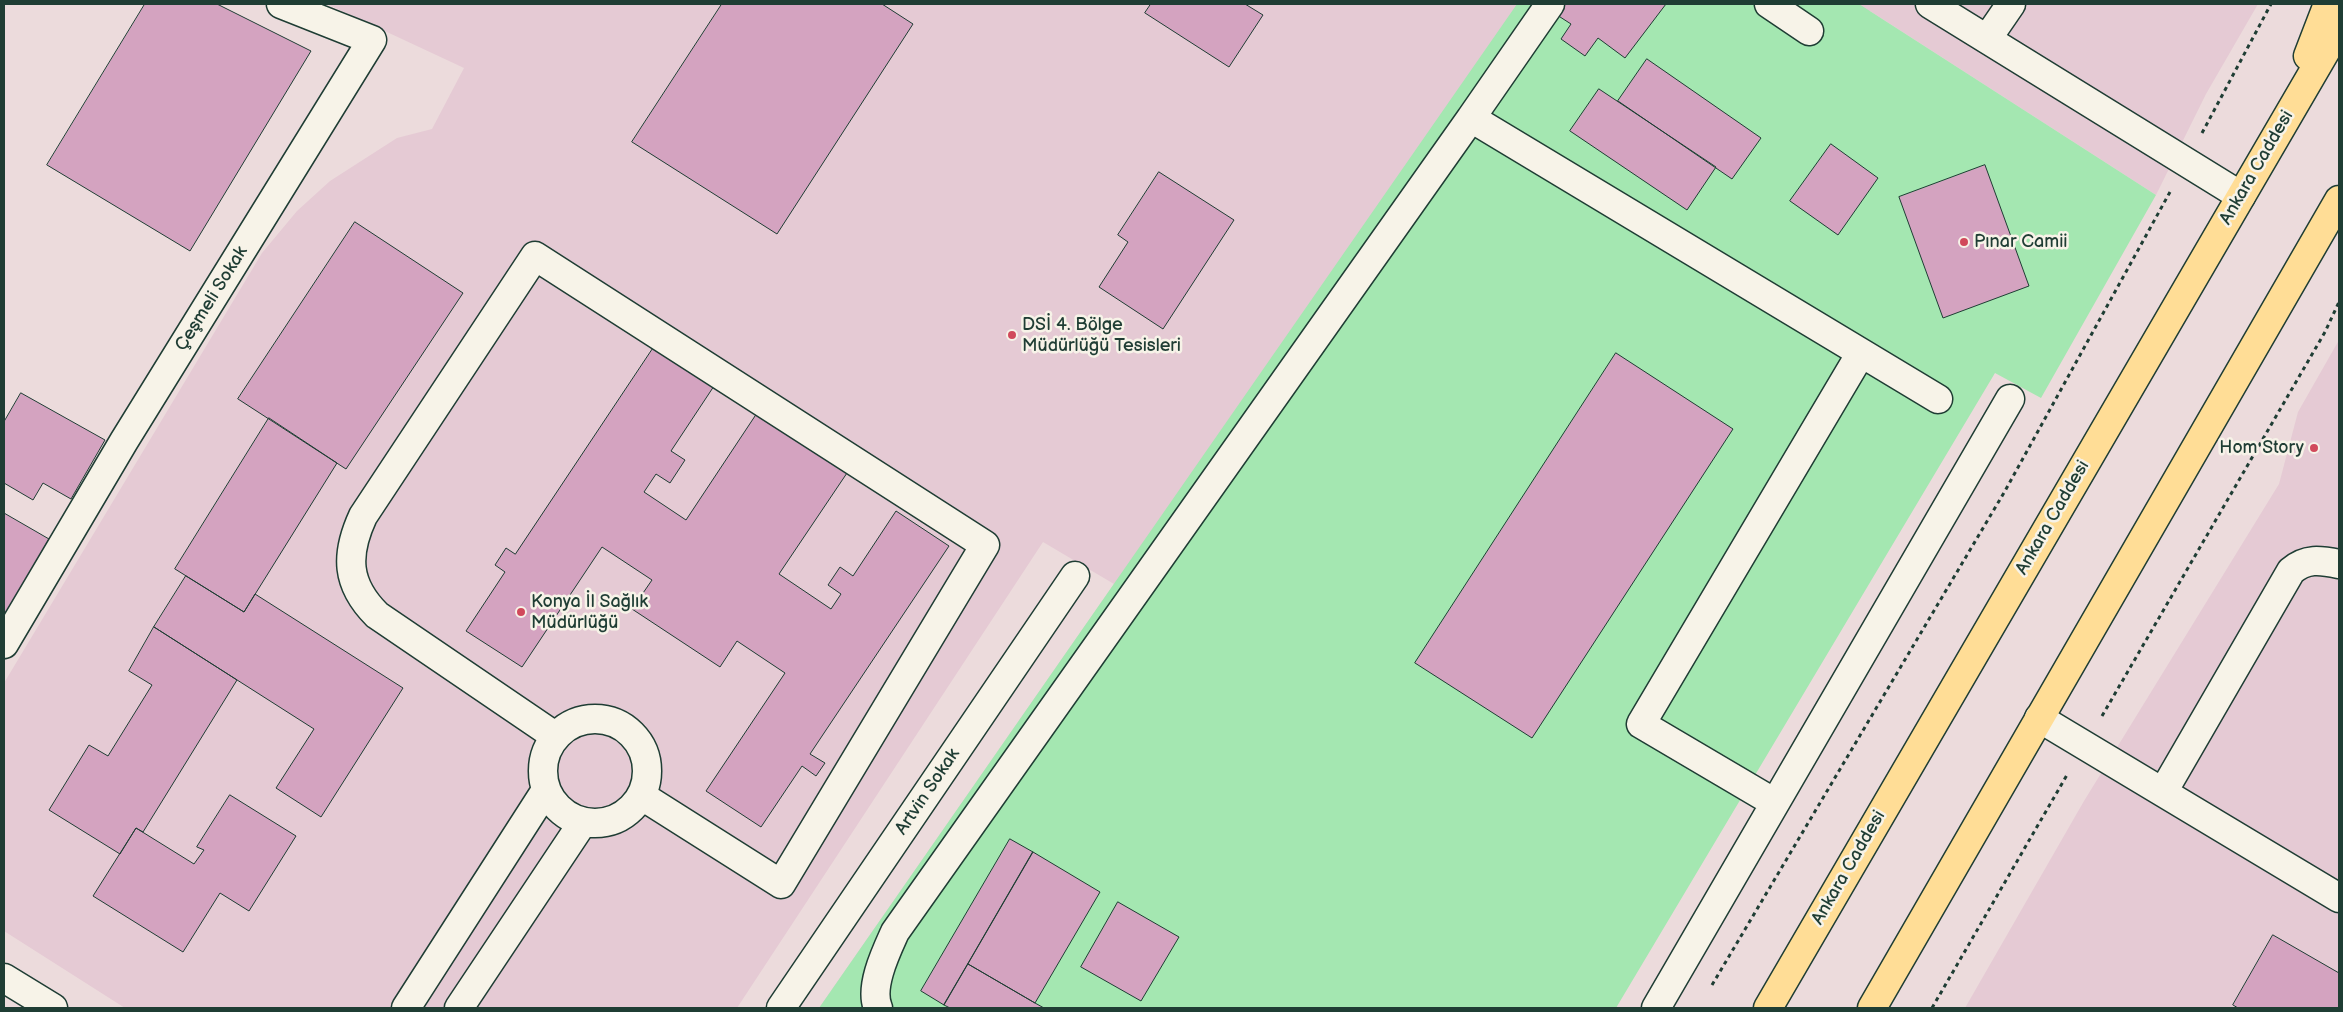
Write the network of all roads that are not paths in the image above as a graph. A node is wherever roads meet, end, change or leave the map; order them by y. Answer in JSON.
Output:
{"nodes":[{"id":1,"x":281,"y":4,"type":"edge"},
{"id":2,"x":1550,"y":4,"type":"edge"},
{"id":3,"x":1769,"y":4,"type":"edge"},
{"id":4,"x":1930,"y":4,"type":"edge"},
{"id":5,"x":2011,"y":4,"type":"edge"},
{"id":6,"x":2328,"y":4,"type":"edge"},
{"id":7,"x":2339,"y":28,"type":"edge"},
{"id":8,"x":1809,"y":31,"type":"dead end"},
{"id":9,"x":1987,"y":39,"type":"junction"},
{"id":10,"x":1471,"y":118,"type":"junction"},
{"id":11,"x":2282,"y":123,"type":"junction"},
{"id":12,"x":2241,"y":196,"type":"junction"},
{"id":13,"x":2339,"y":200,"type":"edge"},
{"id":14,"x":1861,"y":352,"type":"junction"},
{"id":15,"x":1938,"y":399,"type":"dead end"},
{"id":16,"x":2010,"y":399,"type":"dead end"},
{"id":17,"x":2339,"y":564,"type":"edge"},
{"id":18,"x":1074,"y":576,"type":"dead end"},
{"id":19,"x":4,"y":644,"type":"edge"},
{"id":20,"x":2039,"y":718,"type":"junction"},
{"id":21,"x":555,"y":736,"type":"junction"},
{"id":22,"x":546,"y":790,"type":"junction"},
{"id":23,"x":2163,"y":792,"type":"junction"},
{"id":24,"x":642,"y":796,"type":"junction"},
{"id":25,"x":1775,"y":803,"type":"junction"},
{"id":26,"x":583,"y":822,"type":"junction"},
{"id":27,"x":2339,"y":898,"type":"edge"},
{"id":28,"x":4,"y":978,"type":"edge"},
{"id":29,"x":53,"y":1008,"type":"edge"},
{"id":30,"x":406,"y":1008,"type":"edge"},
{"id":31,"x":459,"y":1008,"type":"edge"},
{"id":32,"x":781,"y":1008,"type":"edge"},
{"id":33,"x":878,"y":1008,"type":"edge"},
{"id":34,"x":1656,"y":1008,"type":"edge"},
{"id":35,"x":1768,"y":1008,"type":"edge"},
{"id":36,"x":1872,"y":1008,"type":"edge"}],
"edges":[{"from":1,"to":19,"type":"street","name":"Çeşmeli Sokak"},
{"from":2,"to":10,"type":"street"},
{"from":3,"to":8,"type":"street"},
{"from":4,"to":9,"type":"street"},
{"from":5,"to":9,"type":"street"},
{"from":6,"to":11,"type":"main road"},
{"from":7,"to":11,"type":"main road","name":"Ankara Caddesi"},
{"from":9,"to":12,"type":"street"},
{"from":10,"to":14,"type":"street"},
{"from":10,"to":33,"type":"street"},
{"from":11,"to":12,"type":"main road","name":"Ankara Caddesi"},
{"from":12,"to":35,"type":"main road","name":"Ankara Caddesi"},
{"from":13,"to":20,"type":"main road"},
{"from":14,"to":15,"type":"street"},
{"from":14,"to":25,"type":"street"},
{"from":16,"to":25,"type":"street"},
{"from":17,"to":23,"type":"street"},
{"from":18,"to":32,"type":"street","name":"Artvin Sokak"},
{"from":20,"to":23,"type":"street"},
{"from":20,"to":36,"type":"main road"},
{"from":21,"to":22,"type":"street"},
{"from":21,"to":24,"type":"street"},
{"from":21,"to":24,"type":"street"},
{"from":22,"to":26,"type":"street"},
{"from":22,"to":30,"type":"street"},
{"from":23,"to":27,"type":"street"},
{"from":24,"to":26,"type":"street"},
{"from":25,"to":34,"type":"street"},
{"from":26,"to":31,"type":"street"},
{"from":28,"to":29,"type":"street"}]}
